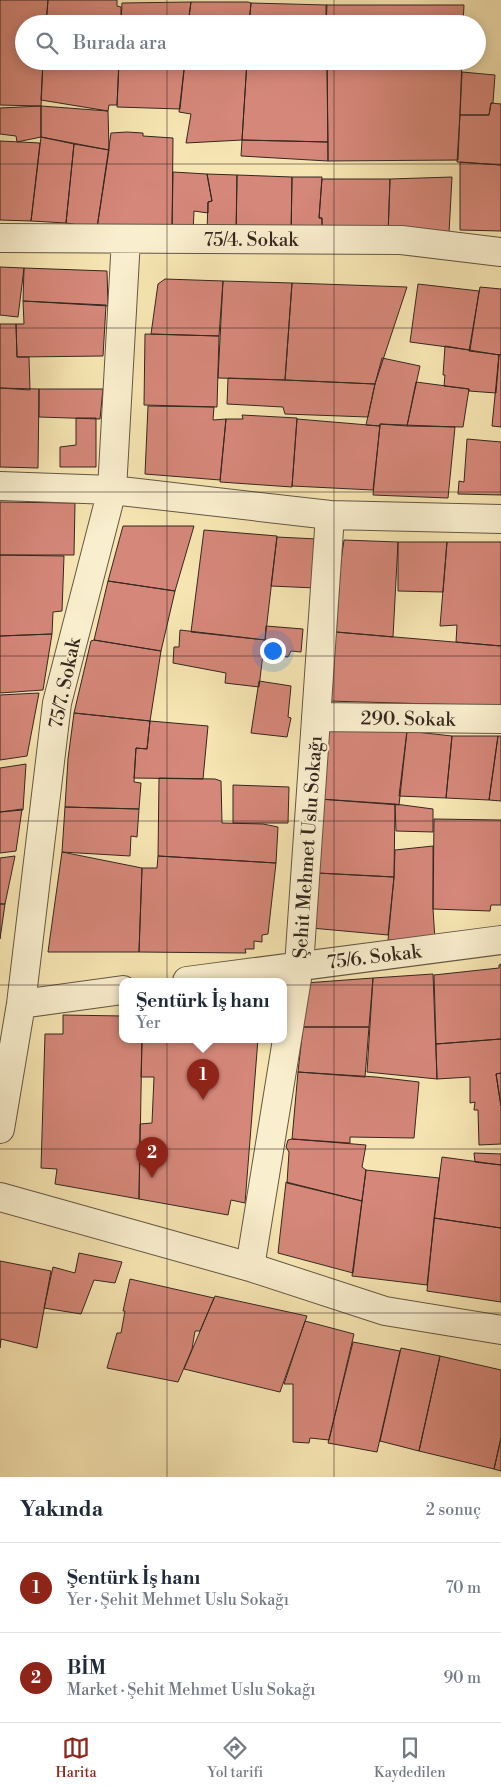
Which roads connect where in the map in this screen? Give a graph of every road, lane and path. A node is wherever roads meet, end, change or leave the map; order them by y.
1 (0, 238) edge
2 (126, 239) junction
3 (501, 252) edge
4 (0, 486) edge
5 (112, 490) junction
6 (330, 515) junction
7 (501, 519) edge
8 (316, 717) junction
9 (501, 719) edge
10 (501, 940) edge
11 (299, 966) junction
12 (209, 978) edge
13 (119, 991) edge
14 (21, 1004) junction
15 (287, 1040) edge
16 (286, 1043) edge
17 (0, 1128) edge
18 (0, 1197) edge
19 (250, 1267) junction
20 (501, 1330) edge

1 - 2 street, 75/4. Sokak
2 - 3 street, 75/4. Sokak
2 - 5 street, 75/7. Sokak
4 - 5 street
5 - 6 street
5 - 14 street, 75/7. Sokak
6 - 7 street
6 - 8 street, Şehit Mehmet Uslu Sokağı
8 - 9 street, 290. Sokak
8 - 11 street, Şehit Mehmet Uslu Sokağı
10 - 11 street, 75/6. Sokak
11 - 12 street, 75/6. Sokak
11 - 15 street, Şehit Mehmet Uslu Sokağı
13 - 14 street
14 - 17 street, 75/7. Sokak
16 - 19 street, Şehit Mehmet Uslu Sokağı
18 - 19 street
19 - 20 street

